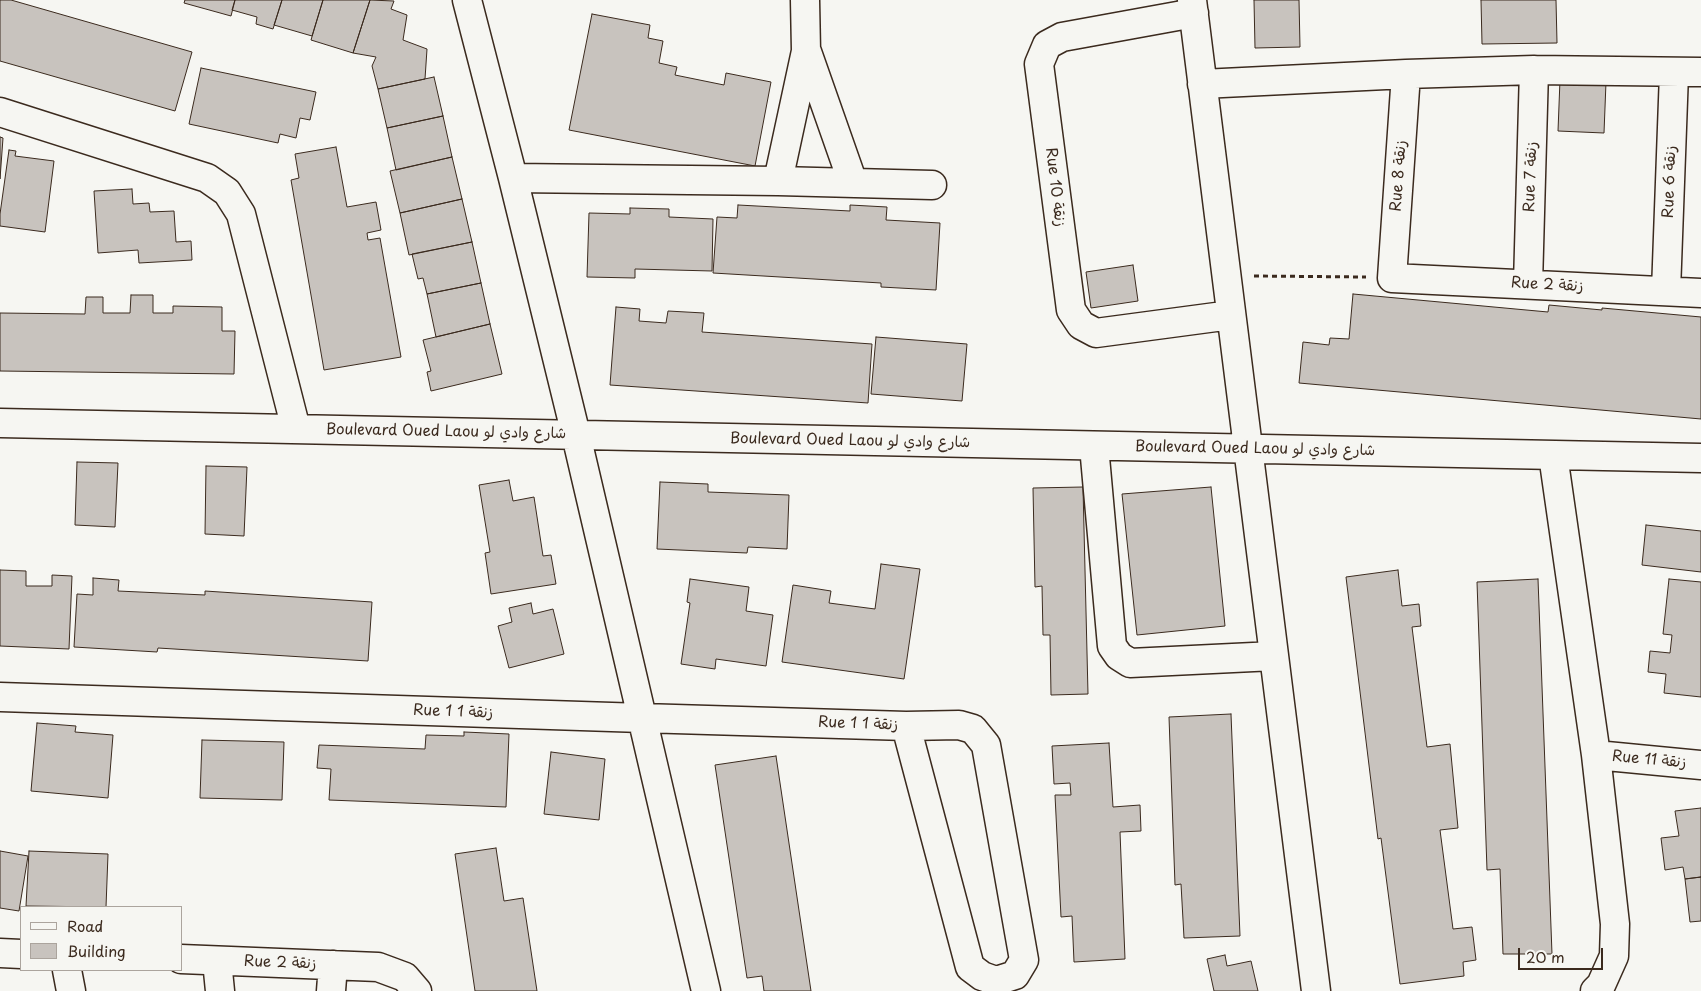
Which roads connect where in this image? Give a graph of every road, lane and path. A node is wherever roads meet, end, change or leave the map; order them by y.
1 (466, 0) edge
2 (805, 0) edge
3 (1193, 7) edge
4 (806, 51) junction
5 (1534, 70) junction
6 (1701, 72) edge
7 (1674, 73) junction
8 (1406, 74) junction
9 (1202, 84) junction
10 (0, 112) edge
11 (513, 178) junction
12 (778, 181) junction
13 (853, 183) junction
14 (932, 186) dead end
15 (1226, 276) junction
16 (1392, 278) junction
17 (1528, 284) junction
18 (1666, 290) junction
19 (1701, 293) edge
20 (1232, 315) junction
21 (0, 423) edge
22 (296, 429) junction
23 (576, 435) junction
24 (1094, 446) junction
25 (1248, 449) junction
26 (1553, 455) junction
27 (1701, 458) edge
28 (1274, 656) junction
29 (0, 697) edge
30 (642, 718) junction
31 (906, 726) junction
32 (1596, 755) junction
33 (1701, 765) edge
34 (0, 953) edge
35 (20, 954) edge
36 (182, 959) edge
37 (217, 961) junction
38 (67, 971) edge
39 (332, 978) edge
40 (71, 991) edge
41 (220, 991) edge
42 (417, 991) edge
43 (706, 991) edge
44 (1316, 991) edge
45 (1595, 991) edge

1 - 11 street
2 - 4 street
3 - 9 street
3 - 20 street, Rue 10 زنقة
4 - 12 street
4 - 13 street
5 - 7 street
5 - 8 street
5 - 17 street, Rue 7 زنقة
6 - 7 street
7 - 18 street, Rue 6 زنقة
8 - 9 street
8 - 16 street, Rue 8 زنقة
9 - 15 street
10 - 22 street
11 - 12 street
11 - 23 street
12 - 13 street
13 - 14 street
15 - 16 path
15 - 20 street
16 - 17 street, Rue 2 زنقة
17 - 18 street, Rue 2 زنقة
18 - 19 street, Rue 2 زنقة
20 - 25 street
21 - 22 street, Boulevard Oued Laou شارع وادي لو
22 - 23 street, Boulevard Oued Laou شارع وادي لو
23 - 24 street, Boulevard Oued Laou شارع وادي لو
23 - 30 street
24 - 25 street, Boulevard Oued Laou شارع وادي لو
24 - 28 street
25 - 26 street, Boulevard Oued Laou شارع وادي لو
25 - 28 street
26 - 27 street, Boulevard Oued Laou شارع وادي لو
26 - 32 street
28 - 44 street
29 - 30 street, Rue 1 زنقة 1
30 - 31 street, Rue 1 زنقة 1
30 - 43 street
31 - 31 street, Rue 1 زنقة 1
32 - 33 street, Rue 11 زنقة
32 - 45 street
34 - 35 street
36 - 37 street, Rue 2 زنقة
37 - 39 street, Rue 2 زنقة
37 - 41 street
38 - 40 street
39 - 42 street, Rue 2 زنقة

